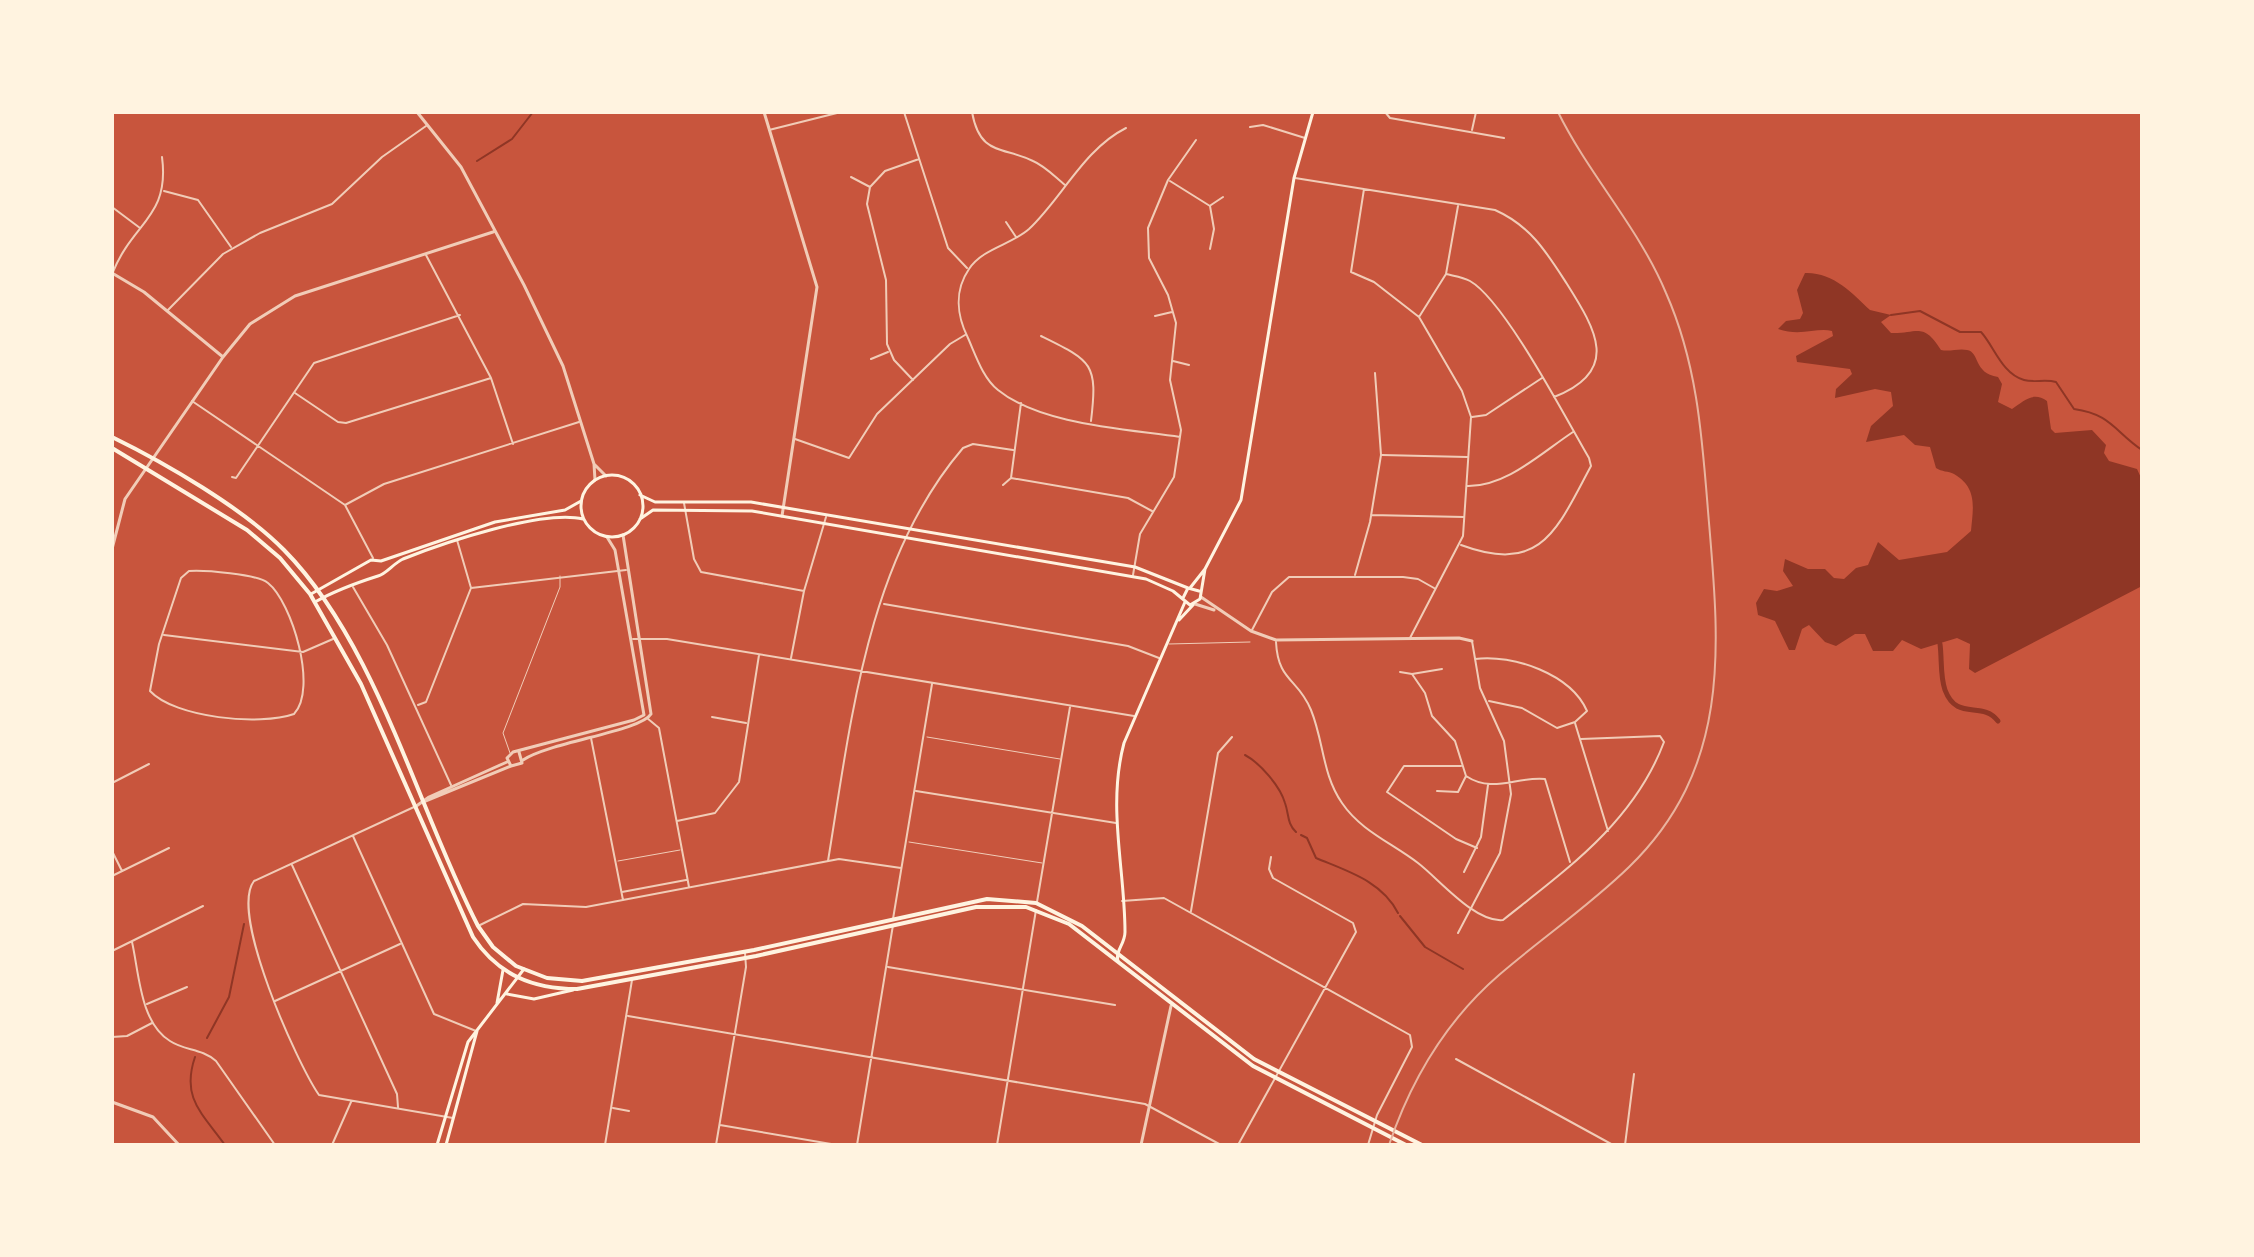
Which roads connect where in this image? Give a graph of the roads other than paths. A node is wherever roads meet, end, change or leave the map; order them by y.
1 (417, 112) edge
2 (764, 112) edge
3 (841, 112) edge
4 (904, 112) edge
5 (972, 112) edge
6 (1313, 112) edge
7 (1385, 112) edge
8 (1476, 112) edge
9 (836, 113) edge
10 (426, 126) junction
11 (1250, 127) dead end
12 (1126, 128) dead end
13 (769, 130) junction
14 (1472, 132) junction
15 (1305, 138) junction
16 (1504, 138) dead end
17 (1196, 140) dead end
18 (162, 157) dead end
19 (919, 159) junction
20 (851, 177) dead end
21 (1294, 178) junction
22 (1168, 180) junction
23 (1065, 185) junction
24 (870, 187) junction
25 (1364, 189) junction
26 (163, 191) junction
27 (1223, 197) dead end
28 (1458, 205) junction
29 (1210, 206) junction
30 (112, 207) edge
31 (1006, 222) dead end
32 (140, 228) junction
33 (493, 232) junction
34 (1016, 239) junction
35 (232, 248) junction
36 (1210, 249) dead end
37 (425, 254) junction
38 (969, 269) junction
39 (112, 273) edge
40 (1446, 274) junction
41 (167, 311) junction
42 (1173, 312) junction
43 (460, 315) junction
44 (1155, 316) dead end
45 (1419, 317) junction
46 (966, 335) junction
47 (1041, 336) dead end
48 (889, 351) junction
49 (223, 357) junction
50 (871, 359) dead end
51 (1172, 361) junction
52 (1189, 365) dead end
53 (1375, 373) dead end
54 (491, 378) junction
55 (1542, 378) junction
56 (913, 380) junction
57 (294, 393) junction
58 (1554, 397) junction
59 (192, 401) junction
60 (1021, 402) junction
61 (1471, 417) junction
62 (580, 422) junction
63 (1090, 422) junction
64 (1574, 432) junction
65 (112, 437) edge
66 (1180, 437) junction
67 (794, 439) junction
68 (513, 444) junction
69 (258, 446) junction
70 (112, 448) edge
71 (1013, 450) junction
72 (1381, 455) junction
73 (1469, 457) junction
74 (151, 460) junction
75 (594, 464) junction
76 (147, 467) junction
77 (606, 476) junction
78 (232, 477) dead end
79 (1011, 478) junction
80 (595, 480) junction
81 (1003, 485) dead end
82 (1467, 486) junction
83 (640, 495) junction
84 (581, 501) junction
85 (683, 501) junction
86 (345, 505) junction
87 (783, 507) junction
88 (684, 510) junction
89 (1153, 512) junction
90 (1371, 515) junction
91 (782, 516) junction
92 (826, 516) junction
93 (1465, 517) junction
94 (583, 519) junction
95 (640, 519) junction
96 (824, 524) junction
97 (907, 529) junction
98 (455, 534) junction
99 (623, 535) junction
100 (904, 536) junction
101 (607, 537) junction
102 (458, 542) junction
103 (1459, 545) junction
104 (112, 549) edge
105 (381, 561) junction
106 (369, 567) junction
107 (1135, 567) junction
108 (1205, 569) junction
109 (627, 570) junction
110 (620, 571) junction
111 (383, 573) junction
112 (560, 576) junction
113 (1133, 576) junction
114 (1354, 576) junction
115 (351, 584) junction
116 (471, 588) junction
117 (1189, 588) junction
118 (317, 589) junction
119 (1435, 589) junction
120 (804, 591) junction
121 (310, 594) junction
122 (1200, 595) junction
123 (323, 597) junction
124 (1184, 600) junction
125 (315, 602) junction
126 (882, 604) junction
127 (1194, 604) junction
128 (1217, 611) junction
129 (1176, 623) junction
130 (1251, 631) junction
131 (162, 635) junction
132 (335, 638) junction
133 (640, 638) junction
134 (633, 639) junction
135 (1410, 639) junction
136 (1276, 640) junction
137 (1472, 641) joint
138 (1250, 642) dead end
139 (1166, 643) junction
140 (303, 652) junction
141 (759, 654) junction
142 (1159, 658) junction
143 (791, 659) junction
144 (1475, 659) junction
145 (1442, 669) dead end
146 (859, 671) junction
147 (1400, 672) dead end
148 (1412, 674) junction
149 (932, 683) junction
150 (1487, 701) junction
151 (417, 706) junction
152 (1071, 706) junction
153 (643, 717) junction
154 (712, 717) dead end
155 (1135, 717) junction
156 (648, 718) junction
157 (1575, 722) junction
158 (748, 723) junction
159 (588, 730) junction
160 (590, 735) junction
161 (924, 736) junction
162 (1232, 737) dead end
163 (1581, 739) junction
164 (511, 752) junction
165 (519, 752) junction
166 (1061, 759) junction
167 (523, 760) junction
168 (149, 764) dead end
169 (509, 764) junction
170 (1461, 766) junction
171 (1466, 776) junction
172 (112, 783) edge
173 (1488, 784) junction
174 (1511, 784) junction
175 (451, 786) junction
176 (914, 791) junction
177 (1437, 791) dead end
178 (423, 802) junction
179 (415, 807) junction
180 (1052, 813) junction
181 (677, 821) junction
182 (1116, 823) junction
183 (1609, 832) junction
184 (353, 835) junction
185 (906, 841) junction
186 (169, 848) dead end
187 (1477, 848) junction
188 (682, 849) junction
189 (112, 851) edge
190 (1271, 857) dead end
191 (828, 861) junction
192 (616, 862) junction
193 (292, 864) junction
194 (1043, 864) junction
195 (1571, 864) junction
196 (902, 868) junction
197 (122, 871) junction
198 (1464, 872) dead end
199 (112, 876) edge
200 (688, 880) junction
201 (689, 888) junction
202 (622, 892) junction
203 (623, 900) junction
204 (1122, 901) junction
205 (203, 906) dead end
206 (1036, 906) junction
207 (1473, 908) junction
208 (1191, 912) junction
209 (893, 918) junction
210 (478, 926) junction
211 (892, 926) junction
212 (1458, 933) dead end
213 (132, 942) junction
214 (401, 943) junction
215 (112, 951) edge
216 (1117, 953) junction
217 (745, 955) junction
218 (1119, 965) junction
219 (887, 967) junction
220 (524, 969) junction
221 (503, 970) junction
222 (340, 971) junction
223 (518, 979) junction
224 (632, 979) junction
225 (187, 987) dead end
226 (1325, 987) junction
227 (577, 989) junction
228 (1023, 989) junction
229 (506, 994) junction
230 (275, 1001) junction
231 (146, 1004) junction
232 (1115, 1005) dead end
233 (1171, 1006) junction
234 (497, 1007) junction
235 (628, 1016) junction
236 (152, 1023) junction
237 (477, 1031) junction
238 (734, 1034) junction
239 (112, 1037) edge
240 (871, 1057) junction
241 (1456, 1059) dead end
242 (1278, 1072) junction
243 (1634, 1074) dead end
244 (1275, 1078) junction
245 (1008, 1080) junction
246 (351, 1100) junction
247 (112, 1102) edge
248 (1150, 1106) junction
249 (398, 1108) junction
250 (612, 1108) junction
251 (629, 1111) dead end
252 (446, 1116) junction
253 (454, 1118) junction
254 (1375, 1121) junction
255 (719, 1125) junction
256 (1373, 1129) junction
257 (1414, 1143) edge
258 (1404, 1144) edge
259 (179, 1145) edge
260 (275, 1145) edge
261 (332, 1145) edge
262 (437, 1145) edge
263 (446, 1145) edge
264 (605, 1145) edge
265 (716, 1145) edge
266 (837, 1145) edge
267 (857, 1145) edge
268 (997, 1145) edge
269 (1141, 1145) edge
270 (1221, 1145) edge
271 (1238, 1145) edge
272 (1368, 1145) edge
273 (1422, 1145) edge
274 (1613, 1145) edge
275 (1625, 1145) edge

1 - 10 street
2 - 13 street
3 - 9 street
4 - 19 street
5 - 23 street
6 - 15 main road
7 - 14 street
8 - 14 street
9 - 13 street
10 - 33 street
10 - 35 street
11 - 15 street
12 - 23 street
13 - 67 street
14 - 16 street
15 - 21 main road
17 - 22 street
18 - 26 street
19 - 24 street
19 - 38 street
20 - 24 street
21 - 25 street
21 - 108 main road
22 - 29 street
22 - 42 street
23 - 34 street
24 - 48 street
25 - 28 street
25 - 45 street
26 - 32 street
26 - 35 street
27 - 29 street
28 - 40 street
28 - 58 street
29 - 36 street
30 - 32 street
31 - 34 street
32 - 39 street
33 - 37 street
33 - 62 street
34 - 38 street
35 - 41 street
37 - 43 street
37 - 49 street
38 - 46 street
39 - 41 street
40 - 45 street
40 - 55 street
41 - 49 street
42 - 44 street
42 - 51 street
43 - 54 street
43 - 57 street
45 - 61 street
46 - 56 street
46 - 60 street
47 - 63 street
48 - 50 street
48 - 56 street
49 - 59 street
51 - 52 street
51 - 66 street
53 - 72 street
54 - 57 street
54 - 68 street
55 - 58 street
55 - 61 street
56 - 67 street
57 - 69 street
58 - 64 street
59 - 69 street
59 - 74 street
60 - 63 street
60 - 71 street
61 - 73 street
62 - 68 street
62 - 75 street
63 - 66 street
64 - 82 street
64 - 103 street
65 - 74 highway
66 - 89 street
67 - 87 street
68 - 86 street
69 - 78 street
69 - 86 street
70 - 76 highway
71 - 79 street
71 - 97 street
72 - 73 street
72 - 90 street
73 - 82 street
74 - 76 street
74 - 118 highway
75 - 77 street
75 - 80 street
76 - 104 street
76 - 121 highway
77 - 80 main road
77 - 83 main road
79 - 81 street
79 - 89 street
80 - 84 main road
82 - 93 street
83 - 85 main road
83 - 95 main road
84 - 94 main road
84 - 98 main road
85 - 87 main road
85 - 88 street
86 - 106 street
87 - 91 street
87 - 92 main road
88 - 91 main road
88 - 95 main road
88 - 120 street
89 - 107 street
90 - 93 street
90 - 114 street
91 - 96 main road
92 - 96 street
92 - 97 main road
93 - 103 street
94 - 101 main road
94 - 102 main road
95 - 99 main road
96 - 100 main road
96 - 120 street
97 - 100 street
97 - 107 main road
98 - 102 street
98 - 105 main road
99 - 101 main road
99 - 109 street
100 - 113 main road
100 - 126 street
101 - 110 street
102 - 111 main road
102 - 116 street
103 - 119 street
105 - 106 main road
105 - 111 main road
106 - 111 main road
106 - 115 main road
106 - 118 main road
107 - 113 street
107 - 117 main road
108 - 117 main road
108 - 122 main road
109 - 110 street
109 - 133 street
110 - 112 street
110 - 134 street
112 - 116 street
112 - 164 lane
113 - 124 main road
114 - 119 street
114 - 130 street
115 - 123 main road
115 - 151 street
116 - 151 street
117 - 122 main road
117 - 124 main road
118 - 121 main road
118 - 123 highway
119 - 135 street
120 - 143 street
121 - 125 highway
122 - 127 main road
122 - 128 street
123 - 125 main road
123 - 178 highway
124 - 127 main road
124 - 129 main road
125 - 132 highway
126 - 142 street
126 - 146 street
127 - 128 street
127 - 129 main road
128 - 130 street
129 - 139 main road
130 - 136 street
131 - 140 street
131 - 140 street
131 - 140 street
132 - 140 street
132 - 179 highway
133 - 134 street
133 - 141 street
133 - 156 street
134 - 153 street
135 - 136 street
135 - 137 street
136 - 207 street
137 - 144 street
138 - 139 lane
139 - 142 main road
141 - 143 street
141 - 158 street
142 - 155 main road
143 - 146 street
144 - 150 street
144 - 157 street
145 - 148 street
146 - 149 street
146 - 191 street
147 - 148 street
148 - 170 street
149 - 152 street
149 - 161 street
150 - 157 street
150 - 174 street
151 - 175 street
152 - 155 street
152 - 166 street
153 - 156 street
153 - 159 street
154 - 158 street
155 - 182 main road
156 - 160 street
156 - 181 street
157 - 163 street
158 - 181 street
159 - 160 street
159 - 165 street
160 - 167 street
160 - 192 street
161 - 166 lane
161 - 176 street
162 - 208 street
163 - 183 street
163 - 183 street
164 - 165 street
164 - 169 street
165 - 167 street
166 - 180 street
167 - 169 street
168 - 172 street
169 - 175 street
169 - 178 street
170 - 171 street
170 - 187 street
171 - 173 street
171 - 177 street
173 - 174 street
173 - 187 street
174 - 195 street
174 - 207 street
175 - 178 street
176 - 180 street
176 - 185 street
178 - 179 street
178 - 210 highway
179 - 184 street
179 - 221 highway
180 - 182 street
180 - 194 street
181 - 188 street
182 - 204 main road
183 - 195 street
184 - 193 street
184 - 214 street
185 - 194 lane
185 - 196 street
186 - 197 street
187 - 198 street
188 - 192 lane
188 - 200 street
189 - 197 street
190 - 226 street
191 - 196 street
191 - 201 street
192 - 202 street
193 - 222 street
193 - 230 street
194 - 206 street
195 - 207 street
196 - 209 street
197 - 199 street
200 - 201 street
200 - 202 street
201 - 203 street
202 - 203 street
203 - 210 street
204 - 208 street
204 - 216 main road
205 - 213 street
206 - 209 highway
206 - 211 highway
206 - 216 highway
206 - 218 highway
206 - 228 street
207 - 212 street
208 - 226 street
209 - 211 street
209 - 217 highway
210 - 220 highway
211 - 217 highway
211 - 219 street
213 - 215 street
213 - 231 street
214 - 222 street
214 - 237 street
216 - 218 main road
216 - 242 highway
217 - 220 highway
217 - 224 highway
217 - 238 street
218 - 233 highway
219 - 228 street
219 - 240 street
220 - 223 main road
221 - 223 highway
221 - 234 main road
222 - 230 street
222 - 249 street
223 - 227 highway
223 - 229 main road
224 - 227 highway
224 - 235 street
225 - 231 street
226 - 242 street
226 - 254 street
227 - 229 main road
228 - 232 street
228 - 245 street
229 - 234 main road
230 - 246 street
231 - 236 street
233 - 244 highway
233 - 248 street
234 - 237 main road
235 - 238 street
235 - 250 street
236 - 239 street
236 - 260 street
237 - 252 main road
237 - 253 main road
238 - 240 street
238 - 255 street
240 - 245 street
240 - 267 street
241 - 274 street
242 - 244 street
242 - 254 highway
243 - 275 street
244 - 256 highway
244 - 271 street
245 - 248 street
245 - 268 street
246 - 249 street
246 - 261 street
247 - 259 street
248 - 269 street
248 - 270 street
249 - 252 street
250 - 251 street
250 - 264 street
252 - 253 street
252 - 262 main road
253 - 263 main road
254 - 256 street
254 - 257 highway
255 - 265 street
255 - 266 street
256 - 258 highway
256 - 272 street
257 - 273 highway

